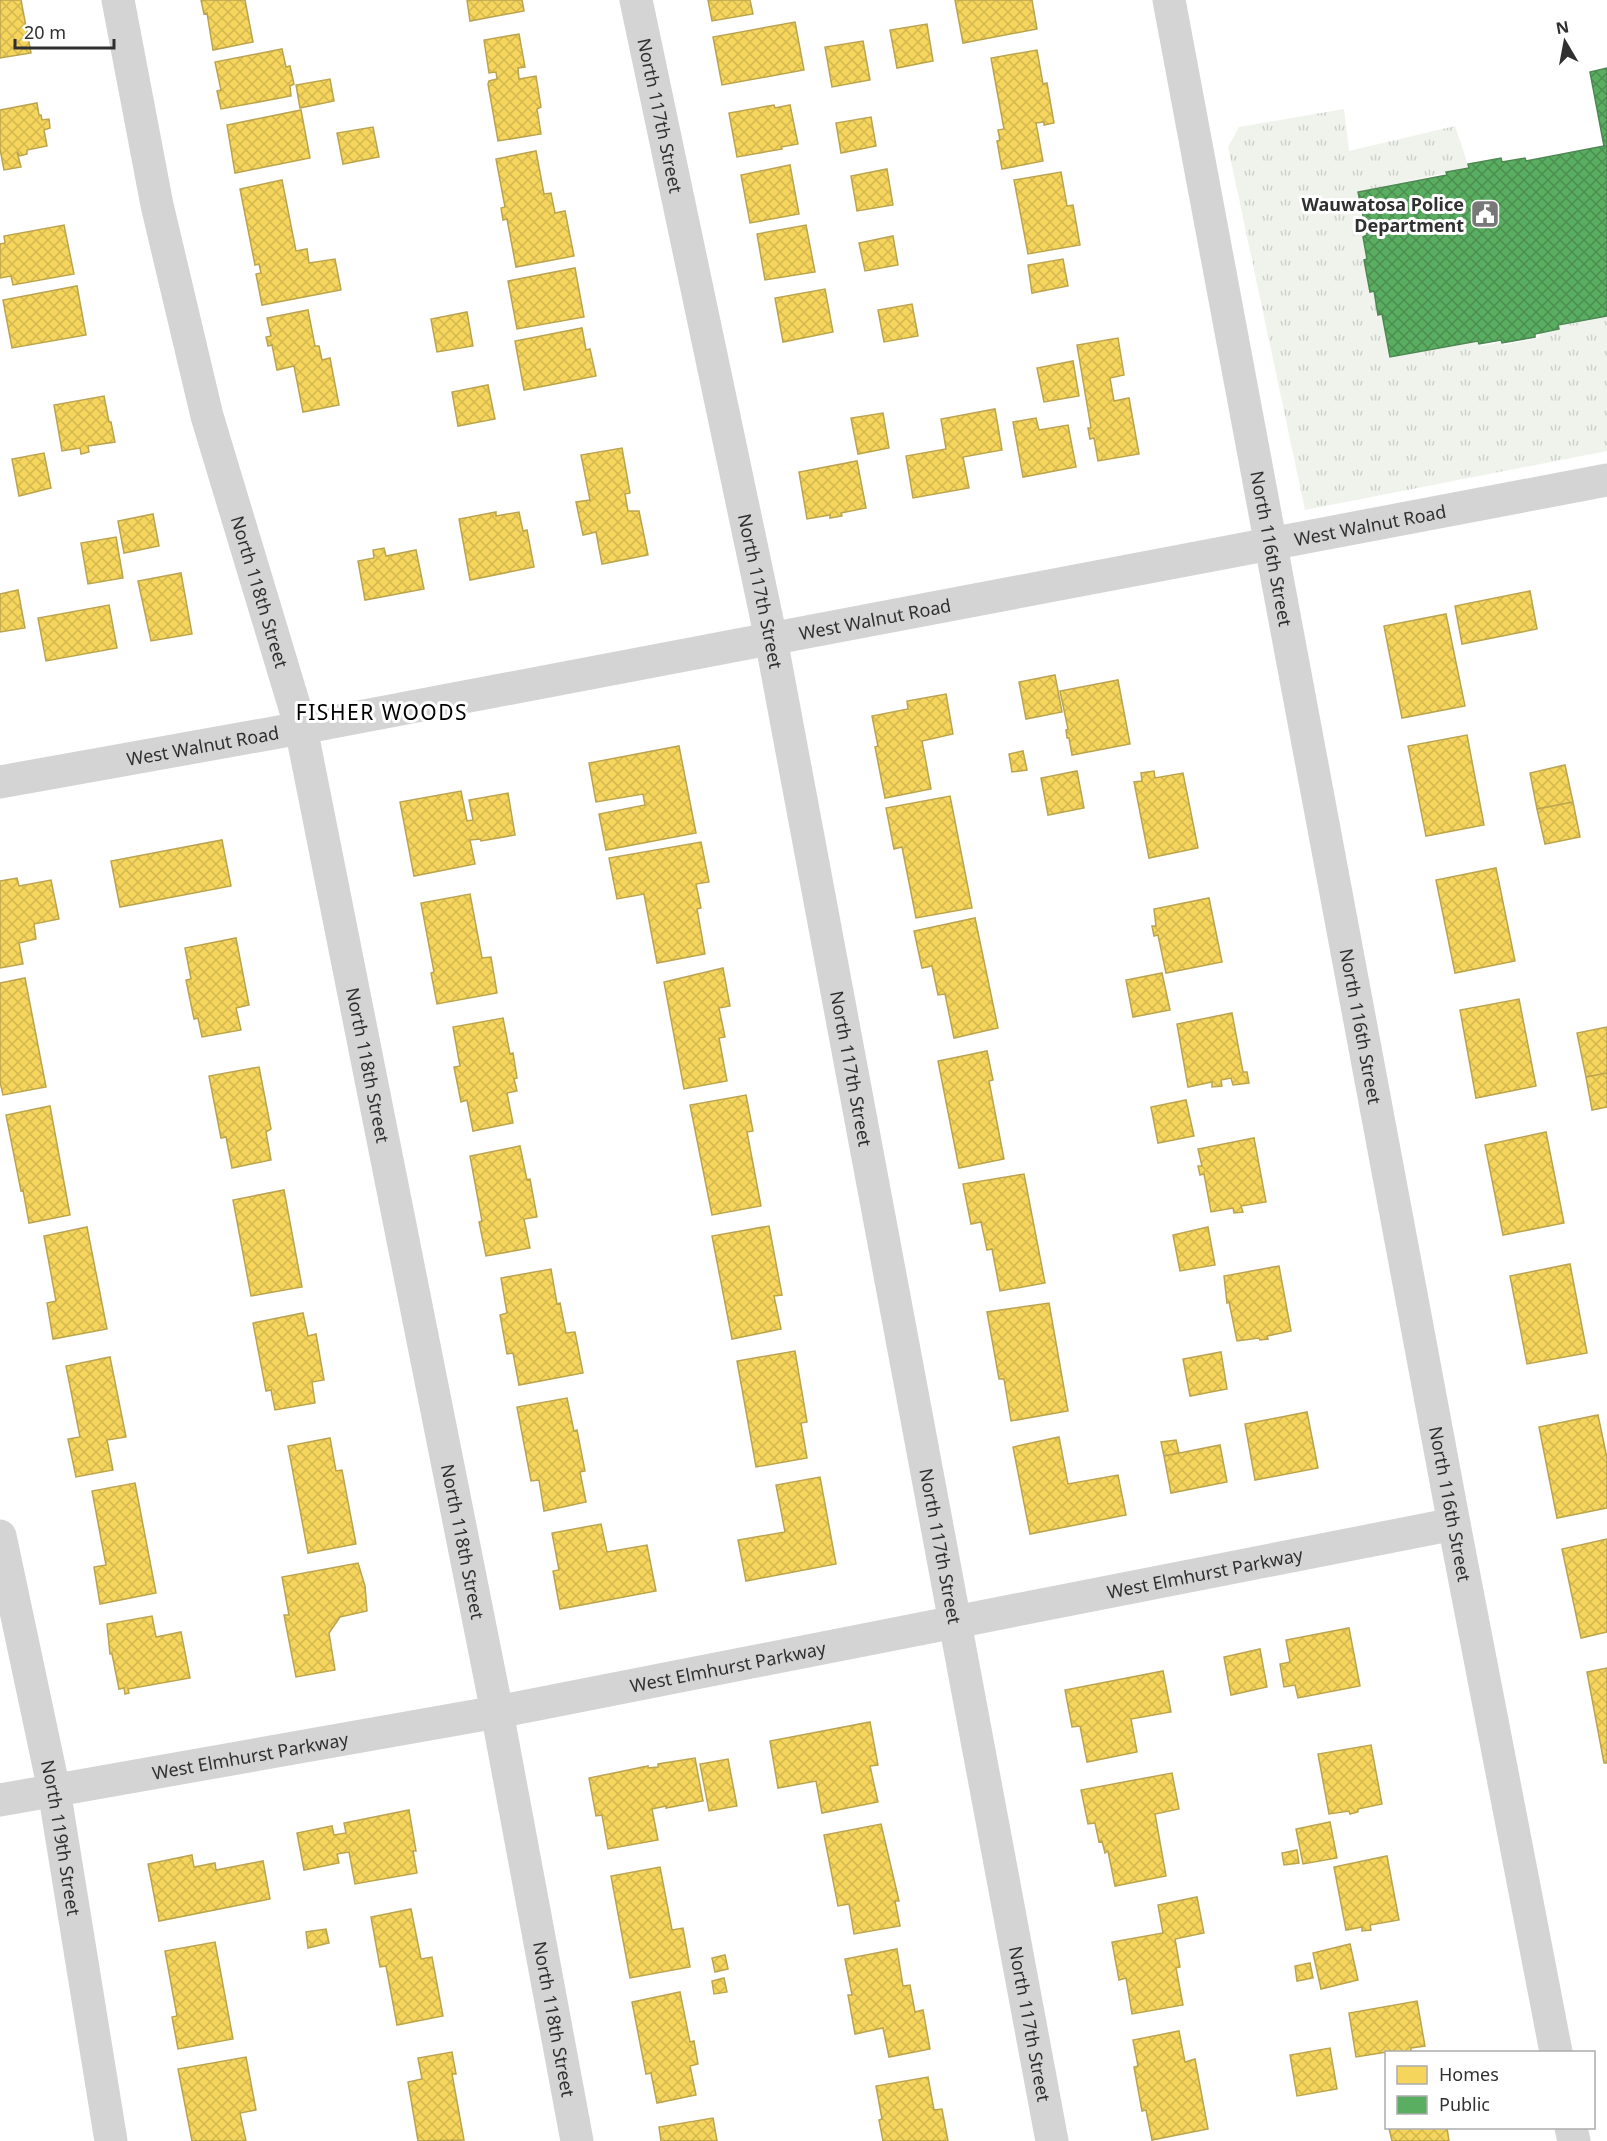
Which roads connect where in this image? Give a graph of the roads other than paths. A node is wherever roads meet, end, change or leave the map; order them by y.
1 (118, 0) edge
2 (636, 0) edge
3 (1169, 0) edge
4 (1607, 480) edge
5 (1270, 544) junction
6 (771, 639) junction
7 (301, 728) junction
8 (0, 782) edge
9 (1454, 1524) junction
10 (0, 1536) edge
11 (955, 1622) junction
12 (497, 1712) junction
13 (54, 1790) junction
14 (0, 1800) edge
15 (1556, 2051) edge
16 (111, 2141) edge
17 (577, 2141) edge
18 (1052, 2141) edge

1 - 7 street, North 118th Street
2 - 6 street, North 117th Street
3 - 5 street, North 116th Street
4 - 5 street, West Walnut Road
5 - 6 street, West Walnut Road
5 - 9 street, North 116th Street
6 - 7 street, West Walnut Road
6 - 11 street, North 117th Street
7 - 8 street, West Walnut Road
7 - 12 street, North 118th Street
9 - 11 street, West Elmhurst Parkway
9 - 15 street, North 116th Street
10 - 13 street, North 119th Street
11 - 12 street, West Elmhurst Parkway
11 - 18 street, North 117th Street
12 - 13 street, West Elmhurst Parkway
12 - 17 street, North 118th Street
13 - 14 street, West Elmhurst Parkway
13 - 16 street, North 119th Street

